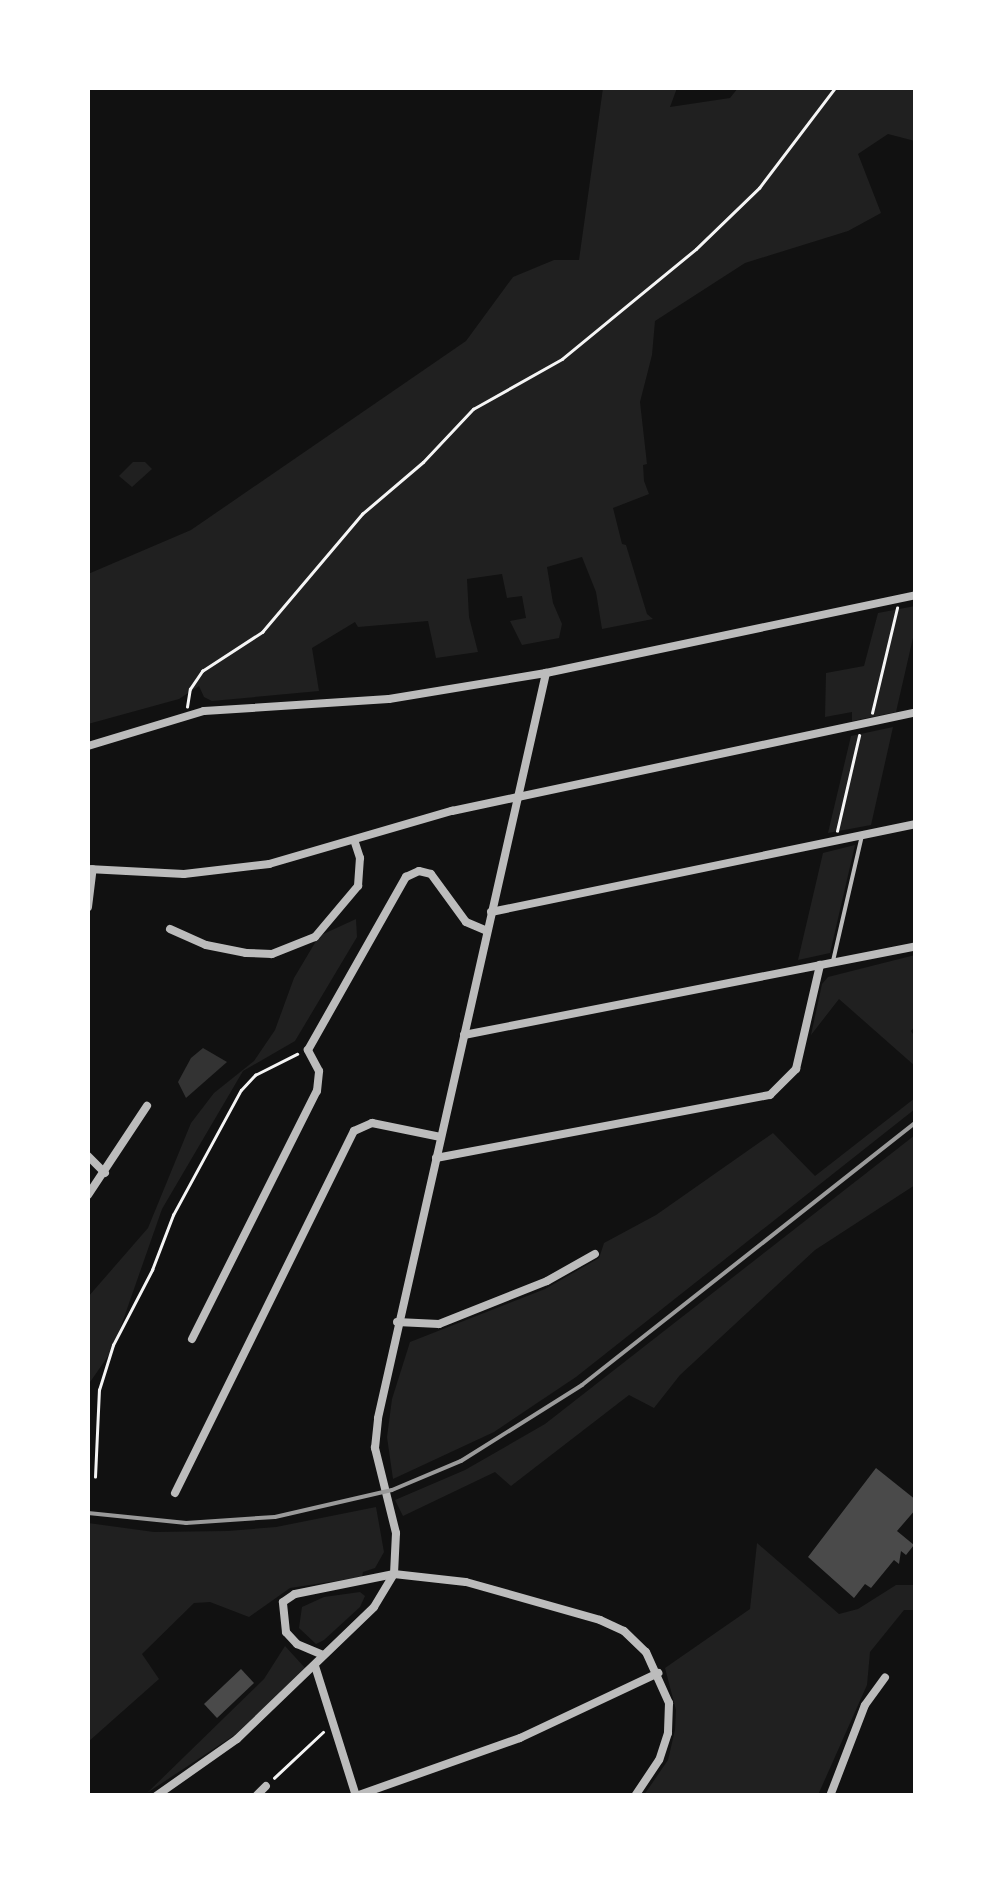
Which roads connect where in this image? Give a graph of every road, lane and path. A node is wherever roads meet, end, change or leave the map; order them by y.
1 (836, 88) edge
2 (916, 596) edge
3 (546, 673) junction
4 (916, 712) edge
5 (186, 714) junction
6 (88, 746) edge
7 (520, 796) junction
8 (916, 824) edge
9 (862, 834) junction
10 (354, 840) junction
11 (90, 869) edge
12 (88, 907) edge
13 (492, 912) junction
14 (170, 930) dead end
15 (487, 931) junction
16 (916, 946) edge
17 (833, 962) junction
18 (820, 965) junction
19 (464, 1036) junction
20 (308, 1050) junction
21 (147, 1106) dead end
22 (440, 1137) junction
23 (88, 1156) edge
24 (436, 1158) junction
25 (105, 1172) junction
26 (88, 1195) edge
27 (595, 1254) dead end
28 (398, 1322) junction
29 (192, 1339) dead end
30 (95, 1477) dead end
31 (175, 1493) dead end
32 (394, 1574) junction
33 (324, 1655) junction
34 (315, 1666) junction
35 (658, 1673) junction
36 (885, 1677) dead end
37 (332, 1723) junction
38 (266, 1786) joint
39 (156, 1796) edge
40 (256, 1796) edge
41 (356, 1796) edge
42 (635, 1796) edge
43 (830, 1796) edge

1 - 5 path
2 - 3 street
3 - 5 street
3 - 7 street
4 - 7 street
5 - 6 street
7 - 10 street
7 - 13 street
8 - 9 street
9 - 13 street
9 - 17 lane
10 - 11 street
10 - 14 street
11 - 12 street
13 - 15 street
15 - 19 street
15 - 20 street
16 - 17 street
17 - 18 street
18 - 19 street
18 - 24 street
19 - 22 street
20 - 29 street
20 - 30 path
21 - 25 street
22 - 24 street
22 - 31 street
23 - 25 street
24 - 28 street
25 - 26 street
27 - 28 street
28 - 32 street
32 - 33 street
32 - 33 street
32 - 35 street
33 - 34 street
34 - 37 street
34 - 39 street
35 - 41 street
35 - 42 street
36 - 43 street
37 - 38 path
37 - 41 street
38 - 40 street

